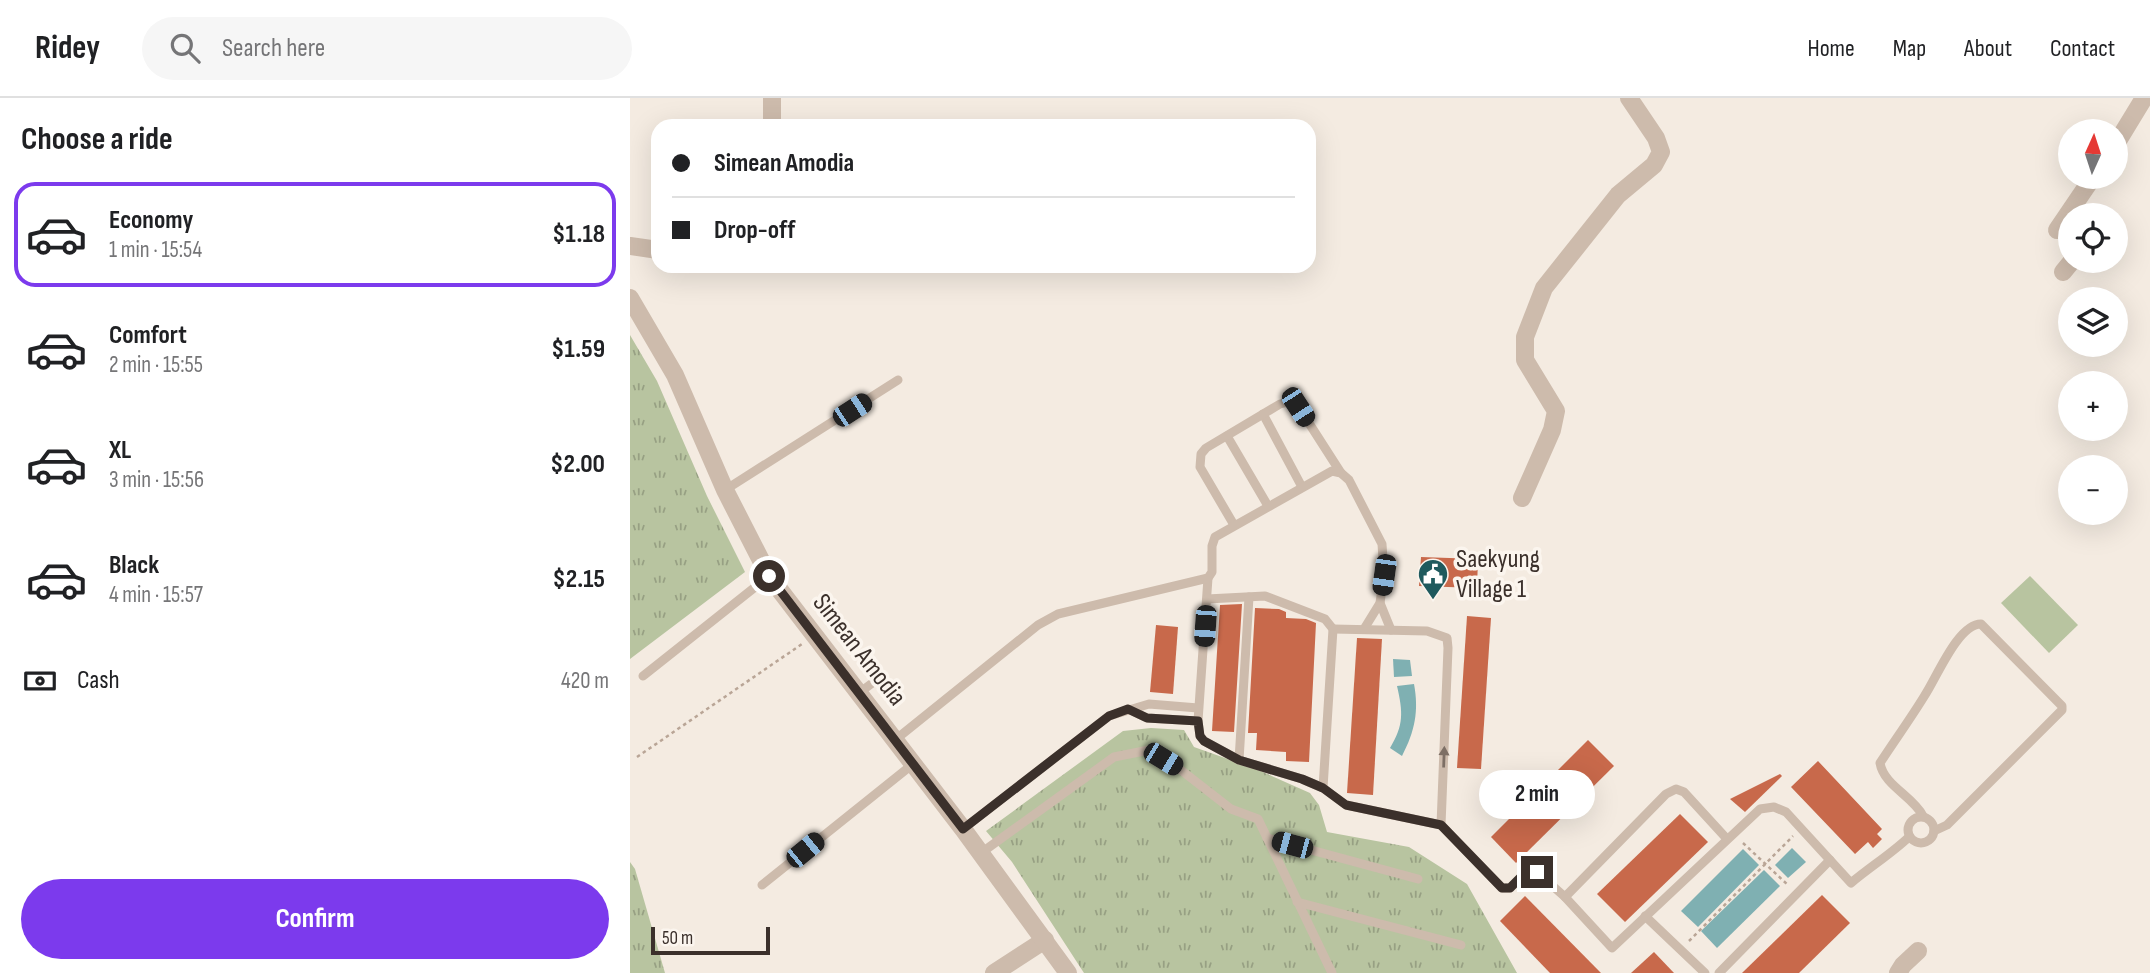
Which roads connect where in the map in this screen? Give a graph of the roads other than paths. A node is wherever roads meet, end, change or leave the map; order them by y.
1 (772, 98) edge
2 (1629, 98) edge
3 (2144, 98) edge
4 (772, 119) edge
5 (2128, 124) edge
6 (630, 246) edge
7 (651, 249) edge
8 (630, 298) edge
9 (898, 380) dead end
10 (1263, 414) junction
11 (1227, 436) junction
12 (1341, 473) junction
13 (1302, 487) junction
14 (725, 491) junction
15 (1522, 498) dead end
16 (1268, 506) junction
17 (1234, 525) junction
18 (769, 576) junction
19 (1208, 578) junction
20 (1249, 597) junction
21 (1207, 599) junction
22 (1380, 603) junction
23 (1333, 629) junction
24 (1364, 629) junction
25 (1391, 630) junction
26 (883, 675) dead end
27 (643, 676) dead end
28 (859, 693) junction
29 (1198, 708) junction
30 (1128, 709) junction
31 (1198, 721) junction
32 (895, 740) junction
33 (1239, 760) junction
34 (913, 764) junction
35 (1323, 788) junction
36 (1923, 816) junction
37 (1441, 825) junction
38 (963, 829) junction
39 (1934, 831) junction
40 (1730, 836) junction
41 (1909, 837) junction
42 (1267, 838) junction
43 (981, 853) junction
44 (1830, 860) junction
45 (1418, 879) dead end
46 (762, 885) dead end
47 (1565, 897) junction
48 (1297, 902) junction
49 (1645, 916) junction
50 (1045, 940) junction
51 (1461, 945) dead end
52 (1918, 951) dead end
53 (994, 973) edge
54 (1068, 973) edge
55 (1332, 973) edge
56 (1705, 973) edge
57 (1719, 973) edge
58 (1898, 973) edge

1 - 4 street
2 - 15 street
3 - 5 street
6 - 7 street
8 - 14 street, Simean Amodia
9 - 14 lane
10 - 11 lane
10 - 12 lane
10 - 13 lane
11 - 16 lane
11 - 17 lane
12 - 13 lane
12 - 22 lane
13 - 16 lane
14 - 18 street, Simean Amodia
16 - 17 lane
17 - 19 lane
18 - 27 lane
18 - 28 street, Simean Amodia
19 - 21 lane
19 - 32 lane
20 - 21 lane
20 - 23 lane
20 - 33 lane
21 - 29 lane
22 - 24 lane
22 - 25 lane
23 - 24 lane
23 - 35 lane
24 - 25 lane
37 -> 25 lane
26 - 28 lane
28 - 32 street, Simean Amodia
29 - 30 lane
29 - 31 lane
30 - 31 lane
30 - 38 lane
31 - 33 lane
32 - 34 street, Simean Amodia
33 - 35 lane
34 - 38 street, Simean Amodia
34 - 46 lane
35 - 37 lane
36 - 39 lane
36 - 39 lane
36 - 41 lane
37 - 47 lane
38 - 43 street, Simean Amodia
39 - 41 lane
40 - 44 lane
40 - 47 lane
40 - 49 lane
41 - 44 lane
42 - 43 lane
42 - 45 lane
42 - 48 lane
43 - 50 street, Simean Amodia
44 - 57 lane
47 - 49 lane
48 - 51 lane
48 - 55 lane
49 - 56 lane
50 - 53 street
50 - 54 street, Simean Amodia
52 - 58 street

